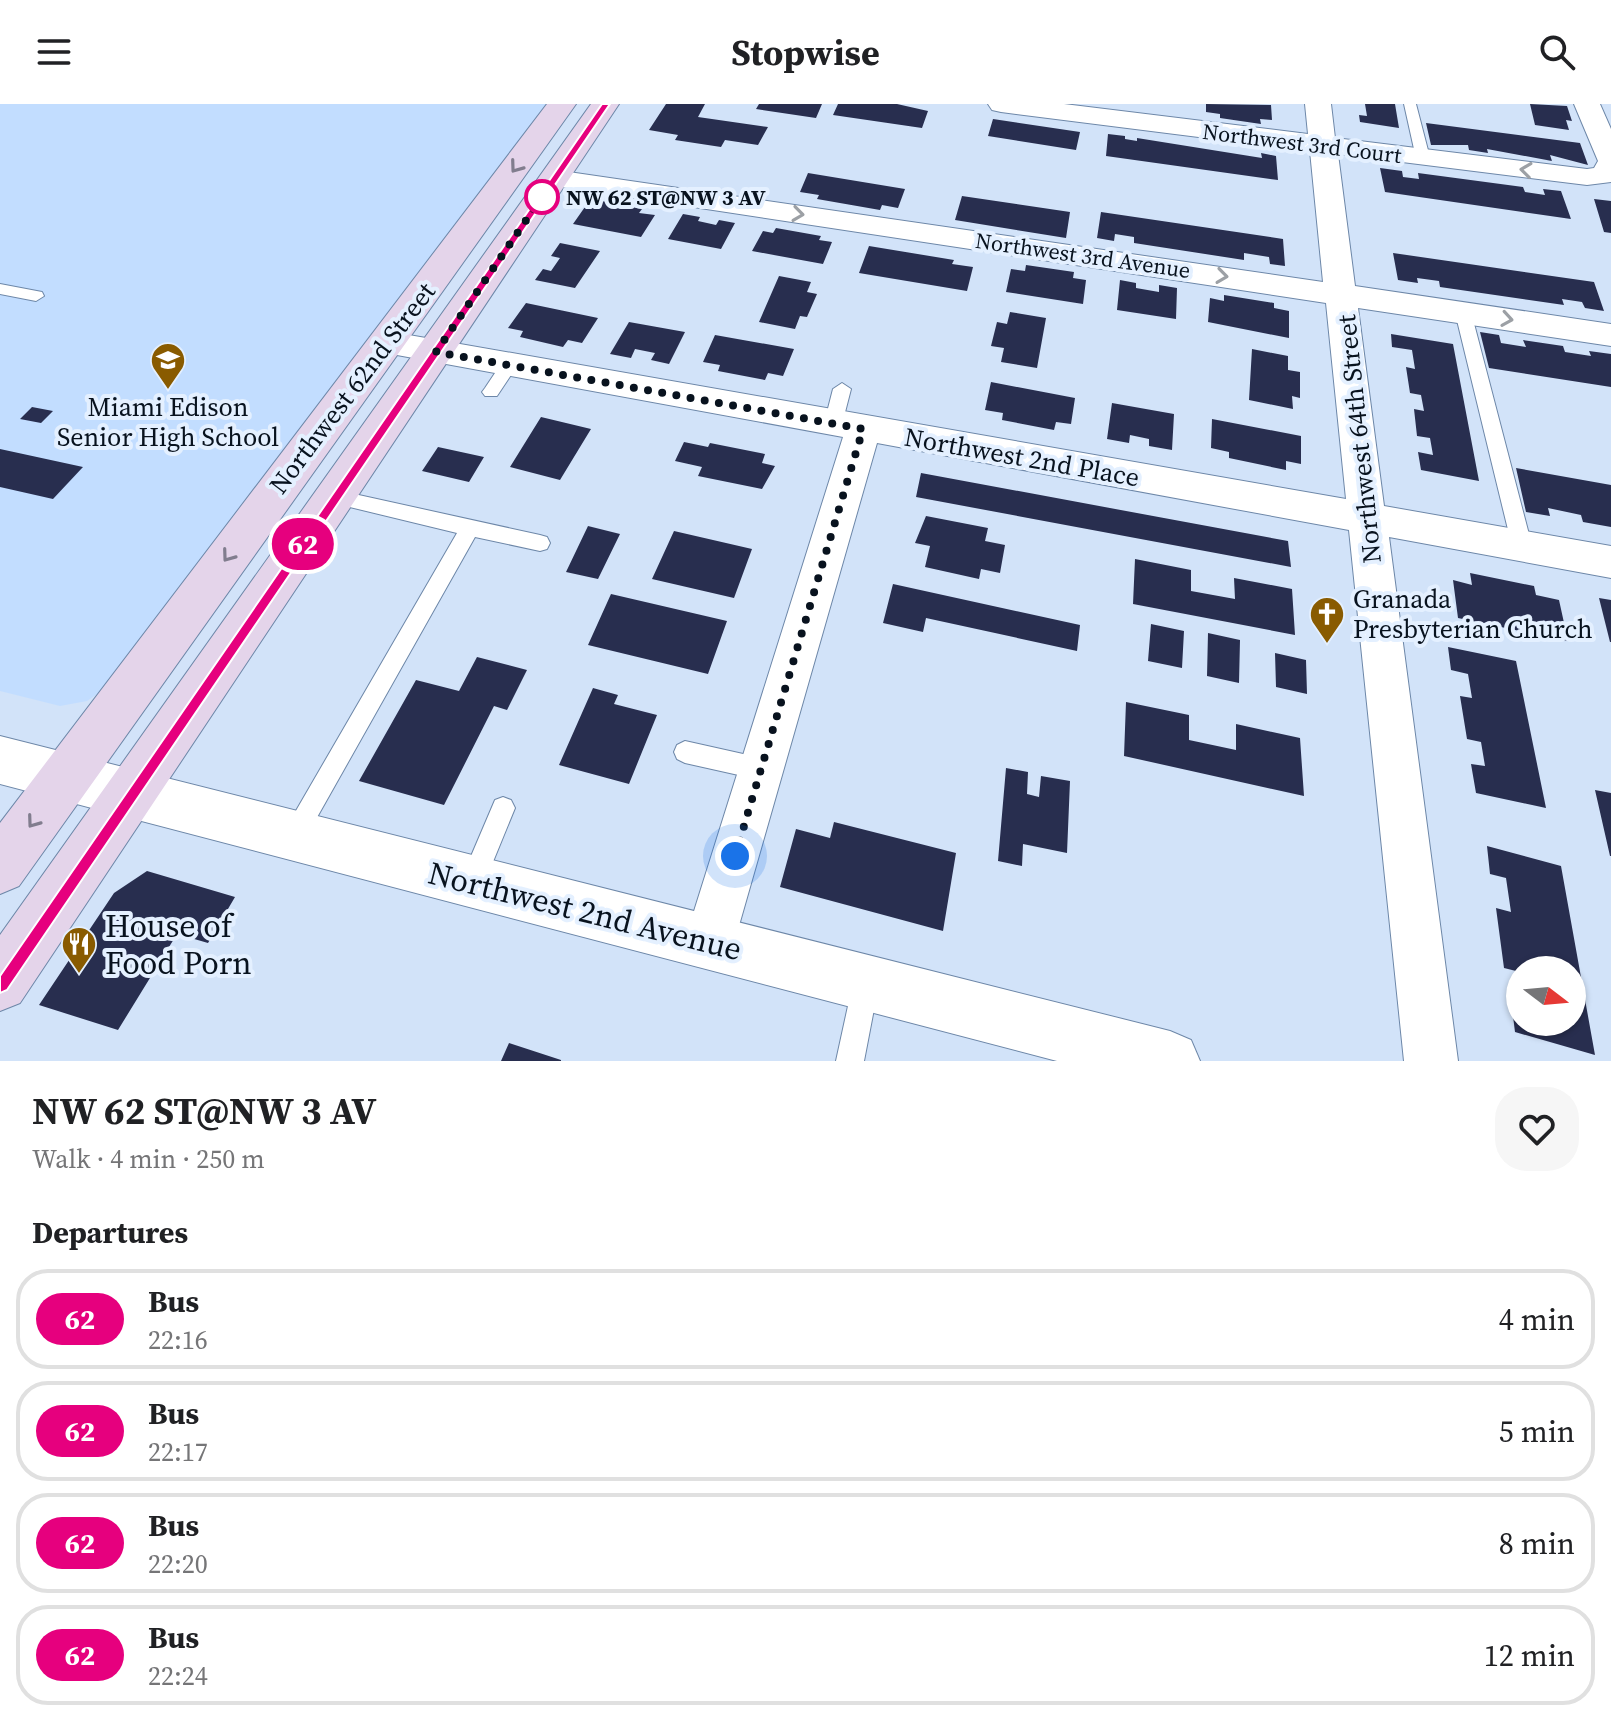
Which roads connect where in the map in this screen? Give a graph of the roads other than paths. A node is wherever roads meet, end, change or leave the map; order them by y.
1 (562, 104) edge
2 (605, 104) edge
3 (1001, 104) edge
4 (1318, 104) edge
5 (1410, 104) edge
6 (1587, 104) edge
7 (1324, 146) junction
8 (1423, 158) junction
9 (1609, 166) edge
10 (555, 178) junction
11 (0, 289) edge
12 (1342, 293) junction
13 (36, 296) dead end
14 (1463, 312) junction
15 (1611, 335) edge
16 (386, 342) junction
17 (436, 352) junction
18 (842, 389) dead end
19 (848, 427) junction
20 (336, 497) junction
21 (1368, 518) junction
22 (470, 528) junction
23 (540, 543) dead end
24 (1522, 546) junction
25 (1611, 562) edge
26 (685, 752) dead end
27 (0, 760) edge
28 (761, 769) junction
29 (65, 777) junction
30 (130, 794) junction
31 (503, 808) dead end
32 (293, 836) junction
33 (0, 867) edge
34 (472, 882) junction
35 (709, 943) junction
36 (0, 983) edge
37 (866, 983) junction
38 (850, 1061) edge
39 (1170, 1061) edge
40 (1431, 1061) edge

1 -> 16 main road, Northwest 62nd Street
2 - 10 main road, Northwest 62nd Street
3 - 7 street, Northwest 3rd Court
4 - 7 street, Northwest 64th Street
5 - 8 lane
6 - 9 street
7 - 8 street, Northwest 3rd Court
7 - 12 street, Northwest 64th Street
9 -> 8 street, Northwest 3rd Court
10 -> 12 street, Northwest 3rd Avenue
10 - 17 main road, Northwest 62nd Street
11 - 13 lane
12 - 14 street, Northwest 3rd Avenue
12 - 21 street, Northwest 64th Street
14 -> 15 street, Northwest 3rd Avenue
14 - 24 lane
16 - 17 street, Northwest 2nd Place
16 -> 29 main road, Northwest 62nd Street
17 - 19 street, Northwest 2nd Place
17 - 20 main road, Northwest 62nd Street
18 - 19 lane
19 - 21 street, Northwest 2nd Place
19 - 28 street
20 - 22 lane
20 - 30 main road, Northwest 62nd Street
21 - 24 street, Northwest 2nd Place
21 - 40 street, Northwest 64th Street
22 - 23 lane
22 - 32 lane
24 - 25 street, Northwest 2nd Place
26 - 28 lane
27 - 29 street, Northwest 2nd Avenue
28 - 35 street
29 - 30 street, Northwest 2nd Avenue
29 -> 33 main road, Northwest 62nd Street
30 - 32 street, Northwest 2nd Avenue
30 - 36 main road, Northwest 62nd Street
31 - 34 lane
32 - 34 street, Northwest 2nd Avenue
34 - 35 street, Northwest 2nd Avenue
35 - 37 street, Northwest 2nd Avenue
37 - 38 lane
37 - 39 street, Northwest 2nd Avenue

